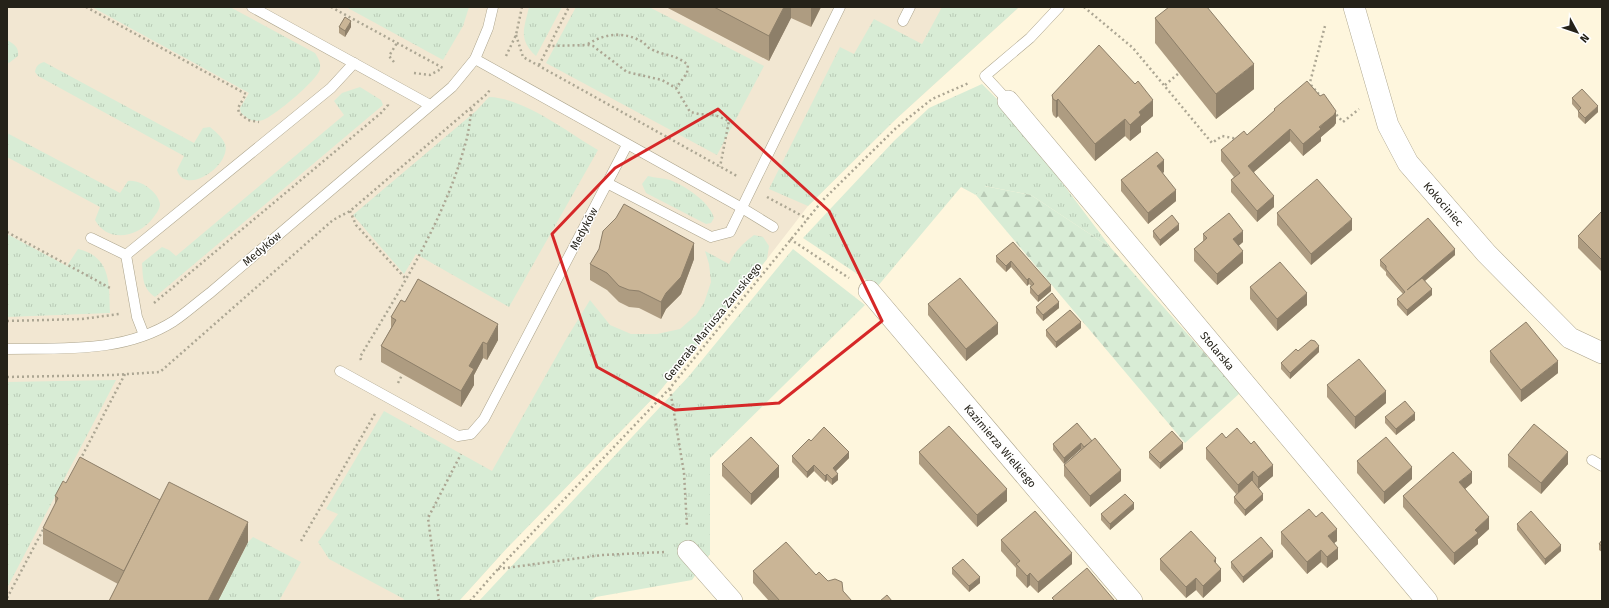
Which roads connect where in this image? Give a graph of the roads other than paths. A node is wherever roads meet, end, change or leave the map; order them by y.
1 (252, 7) edge
2 (493, 7) edge
3 (840, 7) edge
4 (910, 7) edge
5 (1059, 7) edge
6 (1354, 7) edge
7 (903, 21) dead end
8 (475, 60) junction
9 (354, 64) junction
10 (1008, 101) joint
11 (430, 105) junction
12 (627, 145) junction
13 (607, 183) junction
14 (742, 208) junction
15 (773, 227) road end
16 (91, 238) dead end
17 (126, 255) junction
18 (869, 291) road end
19 (144, 335) junction
20 (7, 349) edge
21 (1602, 353) edge
22 (340, 370) dead end
23 (1592, 460) dead end
24 (1602, 466) edge
25 (688, 551) road end
26 (732, 601) edge
27 (1132, 601) edge
28 (1427, 601) edge

1 - 9 lane
2 - 8 lane, Medyków
3 - 14 lane
4 - 7 lane
5 - 10 lane
6 - 21 street, Kokociniec
8 - 11 lane, Medyków
8 - 12 lane
9 - 11 lane
9 - 17 lane
10 - 28 street, Stolarska
11 - 19 lane, Medyków
12 - 13 lane, Medyków
12 - 14 lane
13 - 14 lane
13 - 22 lane, Medyków
14 - 15 lane
16 - 17 lane
17 - 19 lane
18 - 27 street, Kazimierza Wielkiego
19 - 20 lane, Medyków
23 - 24 lane
25 - 26 street

